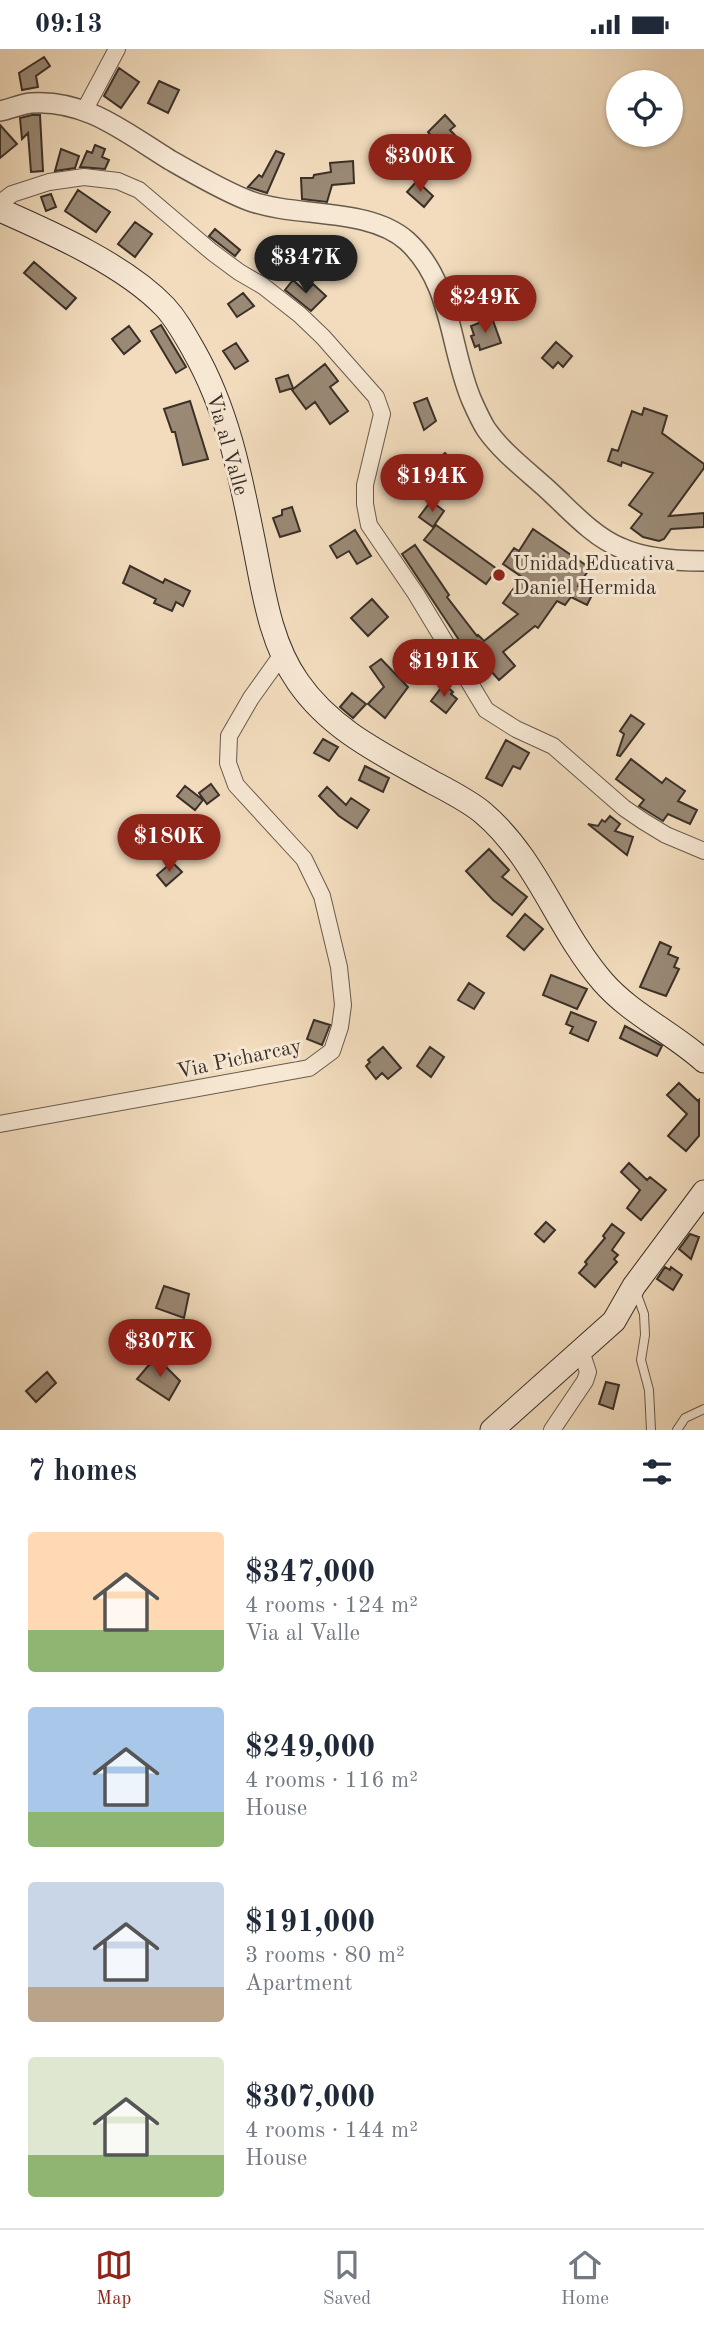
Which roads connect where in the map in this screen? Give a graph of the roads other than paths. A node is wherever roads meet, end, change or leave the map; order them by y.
1 (117, 49) edge
2 (0, 111) edge
3 (84, 111) junction
4 (0, 203) edge
5 (0, 210) edge
6 (704, 561) edge
7 (281, 656) junction
8 (704, 851) edge
9 (704, 1061) edge
10 (0, 1124) edge
11 (704, 1192) edge
12 (634, 1286) junction
13 (581, 1351) junction
14 (704, 1409) edge
15 (492, 1430) edge
16 (552, 1430) edge
17 (651, 1430) edge
18 (677, 1430) edge

1 - 3 street
2 - 3 street
3 - 6 street
4 - 8 street
5 - 7 main road, Via al Valle
7 - 9 main road
7 - 10 street, Via Picharcay
11 - 12 main road
12 - 13 main road
12 - 17 lane
13 - 15 main road
13 - 16 street
14 - 18 lane

